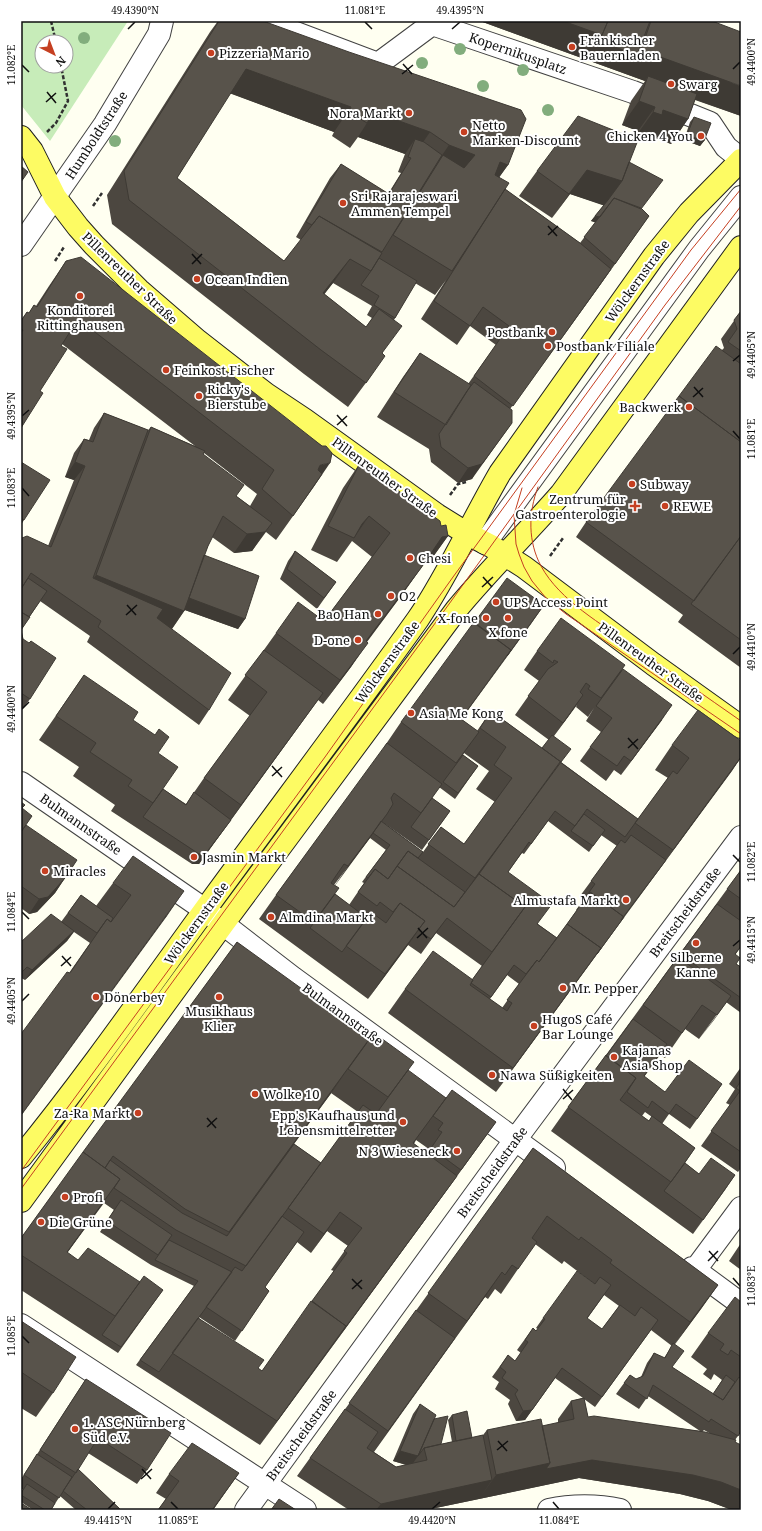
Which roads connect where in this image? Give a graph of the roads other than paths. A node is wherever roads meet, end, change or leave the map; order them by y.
1 (162, 21) edge
2 (269, 21) edge
3 (21, 137) edge
4 (741, 159) edge
5 (21, 172) edge
6 (55, 197) junction
7 (741, 197) edge
8 (21, 246) edge
9 (741, 247) edge
10 (466, 533) junction
11 (485, 543) junction
12 (506, 555) junction
13 (741, 727) edge
14 (21, 783) edge
15 (741, 838) edge
16 (205, 910) junction
17 (223, 924) junction
18 (515, 1140) junction
19 (21, 1157) edge
20 (573, 1182) edge
21 (21, 1201) edge
22 (741, 1208) edge
23 (675, 1256) edge
24 (694, 1270) junction
25 (741, 1304) edge
26 (21, 1325) edge
27 (266, 1484) junction
28 (246, 1510) edge
29 (305, 1510) edge
30 (549, 1510) edge
31 (620, 1510) edge

1 - 6 street, Humboldtstraße
2 - 4 street, Kopernikusplatz
3 - 6 main road, Pillenreuther Straße
4 - 10 main road, Wölckernstraße
5 - 6 main road, Pillenreuther Straße
6 - 8 street, Humboldtstraße
6 - 10 main road, Pillenreuther Straße
7 - 11 street
9 - 12 main road, Wölckernstraße
10 - 11 main road, Pillenreuther Straße
10 - 16 main road, Wölckernstraße
11 - 12 main road, Pillenreuther Straße
12 - 13 main road, Pillenreuther Straße
12 - 17 main road, Wölckernstraße
14 - 16 street, Bulmannstraße
15 - 18 street, Breitscheidstraße
16 - 17 street, Bulmannstraße
16 - 19 main road, Wölckernstraße
17 - 18 street, Bulmannstraße
17 - 21 main road, Wölckernstraße
18 - 20 street, Bulmannstraße
18 - 27 street, Breitscheidstraße
22 - 24 street
23 - 24 street
24 - 25 street
26 - 27 street
27 - 28 street, Breitscheidstraße
27 - 29 street
30 - 31 street

